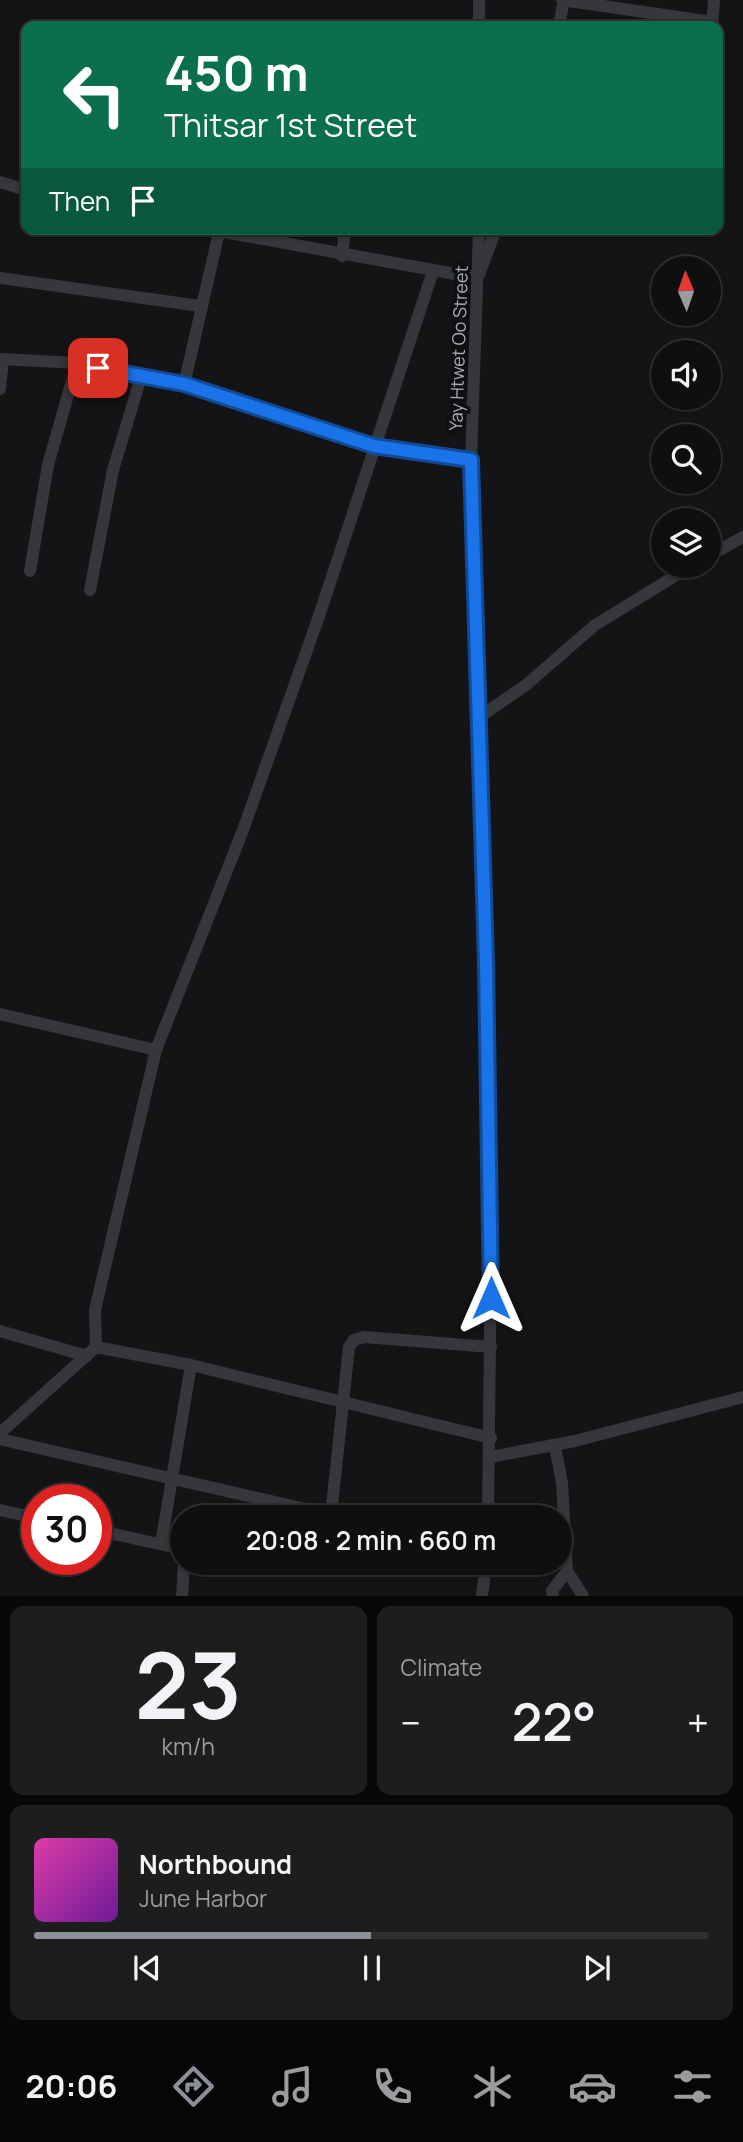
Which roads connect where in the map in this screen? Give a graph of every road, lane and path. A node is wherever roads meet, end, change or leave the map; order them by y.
1 (479, 0) edge
2 (564, 0) edge
3 (715, 0) edge
4 (479, 21) edge
5 (560, 21) edge
6 (694, 21) edge
7 (713, 21) edge
8 (0, 182) edge
9 (21, 188) edge
10 (212, 235) edge
11 (238, 235) edge
12 (344, 235) edge
13 (479, 235) edge
14 (494, 235) edge
15 (342, 256) junction
16 (433, 271) junction
17 (479, 275) junction
18 (0, 278) edge
19 (200, 306) junction
20 (2, 359) edge
21 (77, 363) junction
22 (141, 377) junction
23 (184, 384) junction
24 (0, 389) edge
25 (374, 446) junction
26 (471, 460) junction
27 (743, 537) edge
28 (721, 549) edge
29 (30, 571) dead end
30 (672, 578) edge
31 (90, 590) dead end
32 (478, 719) junction
33 (0, 1014) edge
34 (156, 1050) junction
35 (0, 1331) edge
36 (491, 1347) junction
37 (92, 1352) junction
38 (191, 1365) junction
39 (743, 1397) edge
40 (345, 1402) junction
41 (0, 1433) edge
42 (491, 1438) junction
43 (0, 1439) edge
44 (555, 1446) junction
45 (490, 1457) junction
46 (172, 1481) junction
47 (284, 1505) edge
48 (336, 1505) edge
49 (488, 1505) edge
50 (563, 1505) edge
51 (0, 1510) edge
52 (21, 1514) edge
53 (112, 1534) edge
54 (160, 1544) junction
55 (170, 1548) edge
56 (183, 1575) edge
57 (485, 1575) edge
58 (564, 1575) edge
59 (570, 1575) edge
60 (182, 1596) edge
61 (482, 1596) edge
62 (552, 1596) edge
63 (583, 1596) edge

1 - 4 street
2 - 5 street
2 - 6 street
3 - 7 street
8 - 9 street
10 - 19 street
11 - 15 street
12 - 15 street
13 - 17 street, Yay Htwet Oo Street
14 - 17 street
15 - 16 street
16 - 17 street
16 - 25 street
17 - 26 street, Yay Htwet Oo Street
18 - 19 street
19 - 23 street
20 - 21 street
20 - 24 street
21 - 22 street
21 - 29 street
22 - 23 street
22 - 31 street
23 - 25 street
25 - 26 street
25 - 34 street
26 - 32 street, Yay Htwet Oo Street
27 - 28 street
30 - 32 street
32 - 36 street, Yay Htwet Oo Street
33 - 34 street
34 - 37 street
35 - 37 street
36 - 40 street
36 - 42 street, Yay Htwet Oo Street
37 - 38 street
37 - 41 street
38 - 40 street
38 - 46 street
39 - 44 street
40 - 42 street
40 - 48 street
42 - 45 street, Yay Htwet Oo Street
43 - 46 street
44 - 45 street
44 - 50 street
45 - 49 street, Yay Htwet Oo Street
46 - 47 street
46 - 54 street
51 - 52 street
53 - 54 street
54 - 55 street
56 - 60 street
57 - 61 street
58 - 62 street
59 - 63 street

